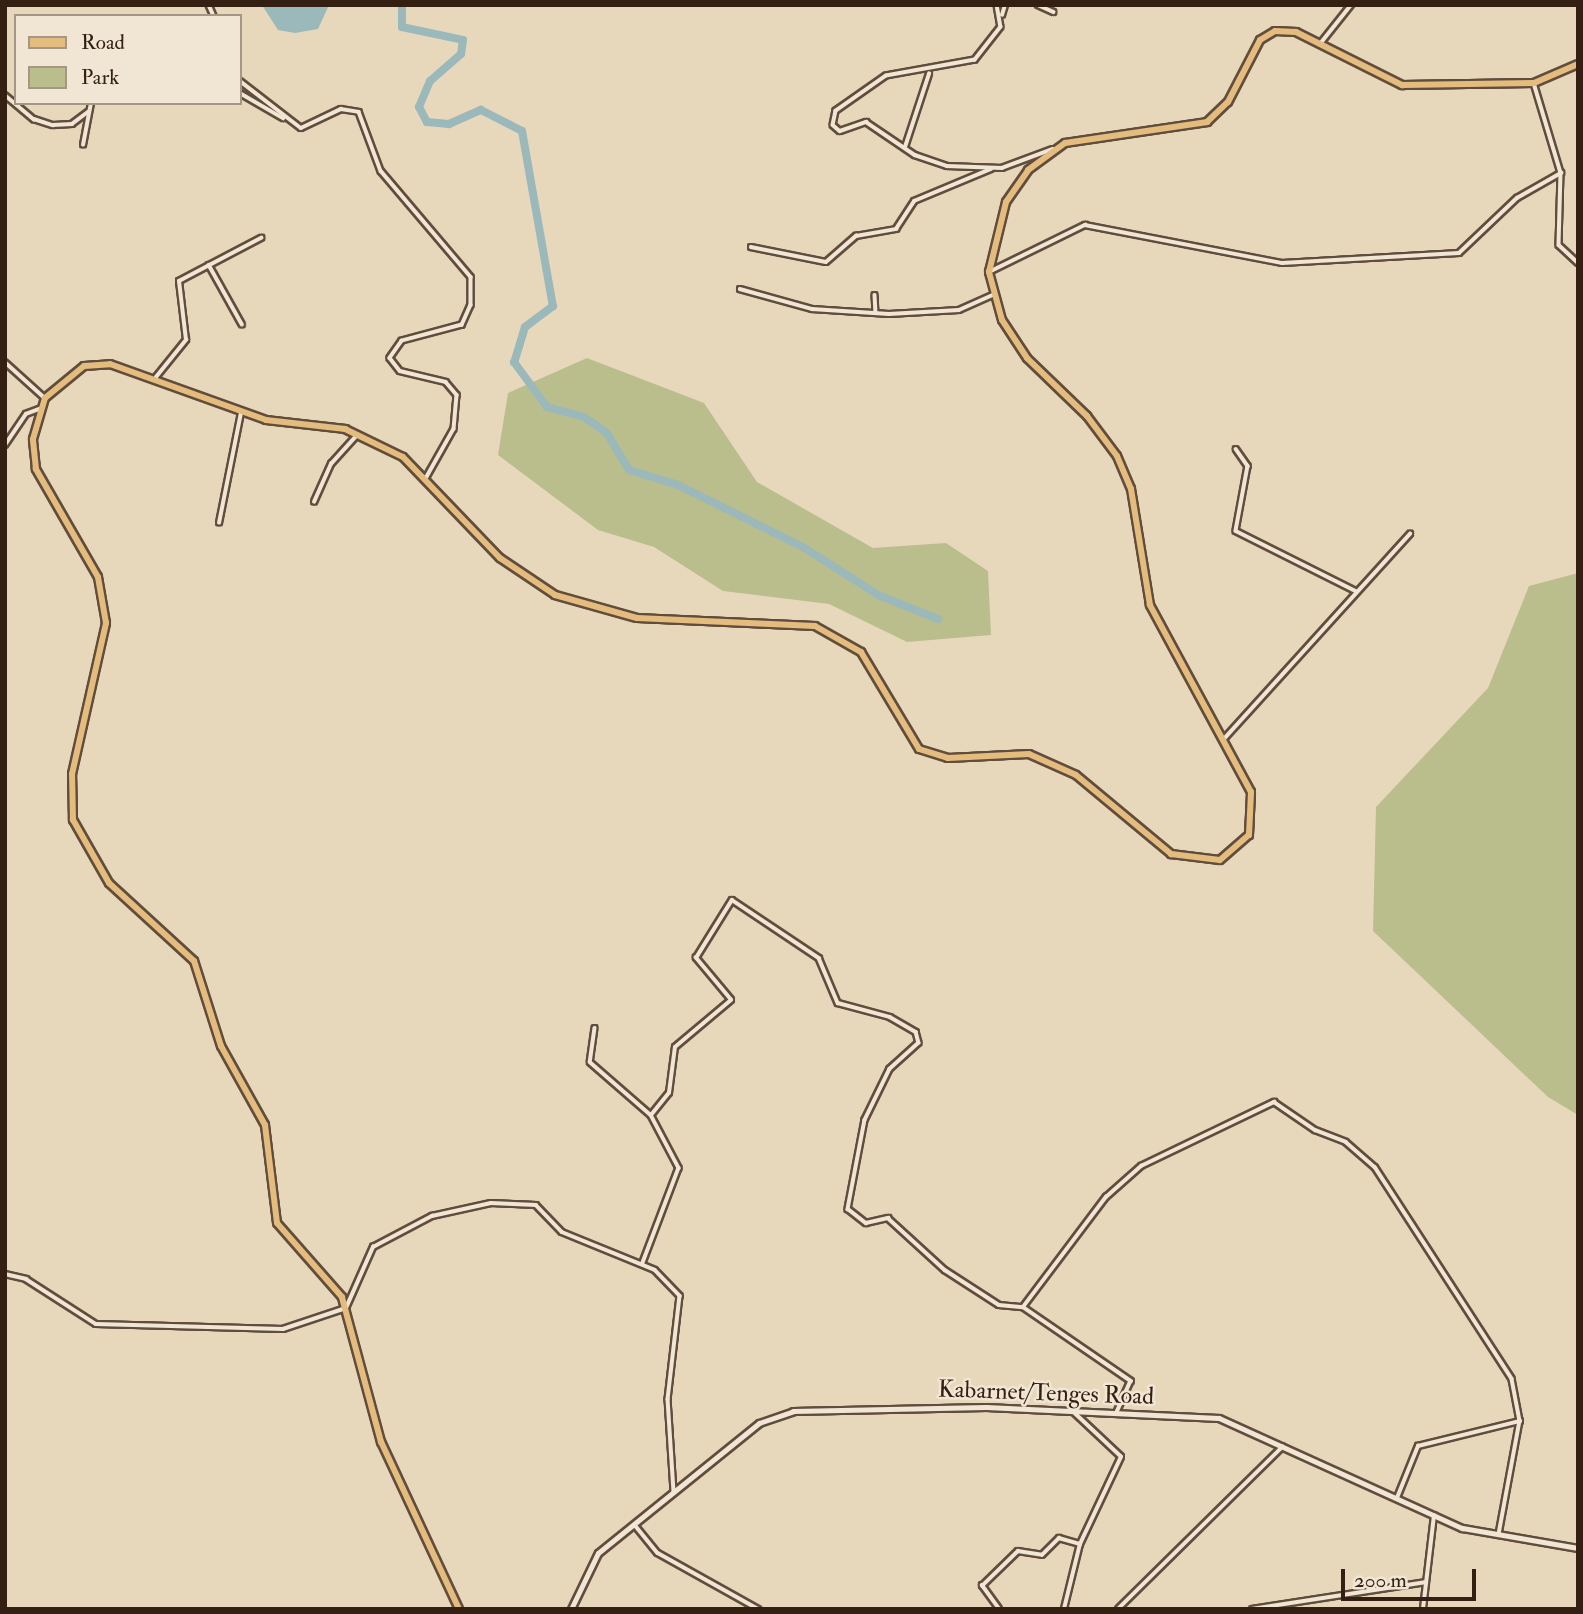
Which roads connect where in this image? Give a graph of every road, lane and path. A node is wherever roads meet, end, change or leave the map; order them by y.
1 (997, 5) edge
2 (1005, 5) edge
3 (1038, 5) edge
4 (1351, 5) edge
5 (1054, 12) dead end
6 (1002, 17) junction
7 (1320, 44) junction
8 (1578, 64) edge
9 (932, 73) junction
10 (242, 83) edge
11 (1534, 83) junction
12 (242, 94) edge
13 (17, 105) edge
14 (90, 105) edge
15 (89, 111) junction
16 (289, 120) junction
17 (83, 145) dead end
18 (905, 147) junction
19 (1053, 149) junction
20 (993, 169) junction
21 (1561, 173) junction
22 (261, 238) dead end
23 (751, 247) dead end
24 (1578, 263) edge
25 (208, 264) junction
26 (989, 272) junction
27 (740, 289) dead end
28 (875, 295) dead end
29 (993, 295) junction
30 (876, 313) junction
31 (243, 324) dead end
32 (5, 362) edge
33 (156, 377) junction
34 (45, 398) junction
35 (39, 408) junction
36 (241, 413) junction
37 (357, 434) junction
38 (5, 444) edge
39 (1236, 449) dead end
40 (427, 477) junction
41 (314, 502) dead end
42 (219, 523) dead end
43 (1410, 534) dead end
44 (1356, 591) junction
45 (1224, 739) junction
46 (595, 1028) dead end
47 (651, 1115) junction
48 (643, 1263) junction
49 (5, 1274) edge
50 (1023, 1307) junction
51 (346, 1308) junction
52 (1072, 1411) junction
53 (1116, 1413) junction
54 (1520, 1421) junction
55 (1283, 1445) junction
56 (674, 1494) junction
57 (1396, 1499) junction
58 (1434, 1516) junction
59 (635, 1525) junction
60 (1499, 1535) junction
61 (1080, 1544) junction
62 (1578, 1548) edge
63 (1426, 1582) junction
64 (459, 1609) edge
65 (571, 1609) edge
66 (758, 1609) edge
67 (999, 1609) edge
68 (1064, 1609) edge
69 (1118, 1609) edge
70 (1252, 1609) edge
71 (1423, 1609) edge

1 - 6 street
2 - 6 street
3 - 5 street
4 - 7 street
6 - 9 street
7 - 11 main road
7 - 19 main road
8 - 11 main road
9 - 18 street
9 - 18 street
10 - 16 street
11 - 21 street
12 - 16 street
13 - 15 street
14 - 15 street
15 - 17 street
16 - 40 street
18 - 20 street
19 - 20 street
19 - 26 main road
20 - 23 street
21 - 24 street
21 - 26 street
22 - 25 street
25 - 31 street
25 - 33 street
26 - 29 main road
27 - 30 street
28 - 30 street
29 - 30 street
29 - 45 main road
32 - 34 street
33 - 34 main road
33 - 36 main road
34 - 35 main road
35 - 38 street
35 - 51 main road
36 - 37 main road
36 - 42 street
37 - 40 main road
37 - 41 street
39 - 44 street
40 - 45 main road
43 - 44 street
44 - 45 street
46 - 47 street
47 - 48 street
47 - 50 street
48 - 51 street
48 - 56 street
49 - 51 street
50 - 53 street
50 - 54 street
51 - 64 main road
52 - 53 street, Kabarnet/Tenges Road
52 - 56 street, Kabarnet/Tenges Road
52 - 61 street
53 - 55 street, Kabarnet/Tenges Road
54 - 57 street
54 - 60 street
55 - 57 street, Kabarnet/Tenges Road
55 - 69 street
56 - 59 street, Kabarnet/Tenges Road
57 - 58 street, Kabarnet/Tenges Road
58 - 60 street, Kabarnet/Tenges Road
58 - 63 street
59 - 65 street, Kabarnet/Tenges Road
59 - 66 street
60 - 62 street, Kabarnet/Tenges Road
61 - 67 street
61 - 68 street
63 - 70 street
63 - 71 street

